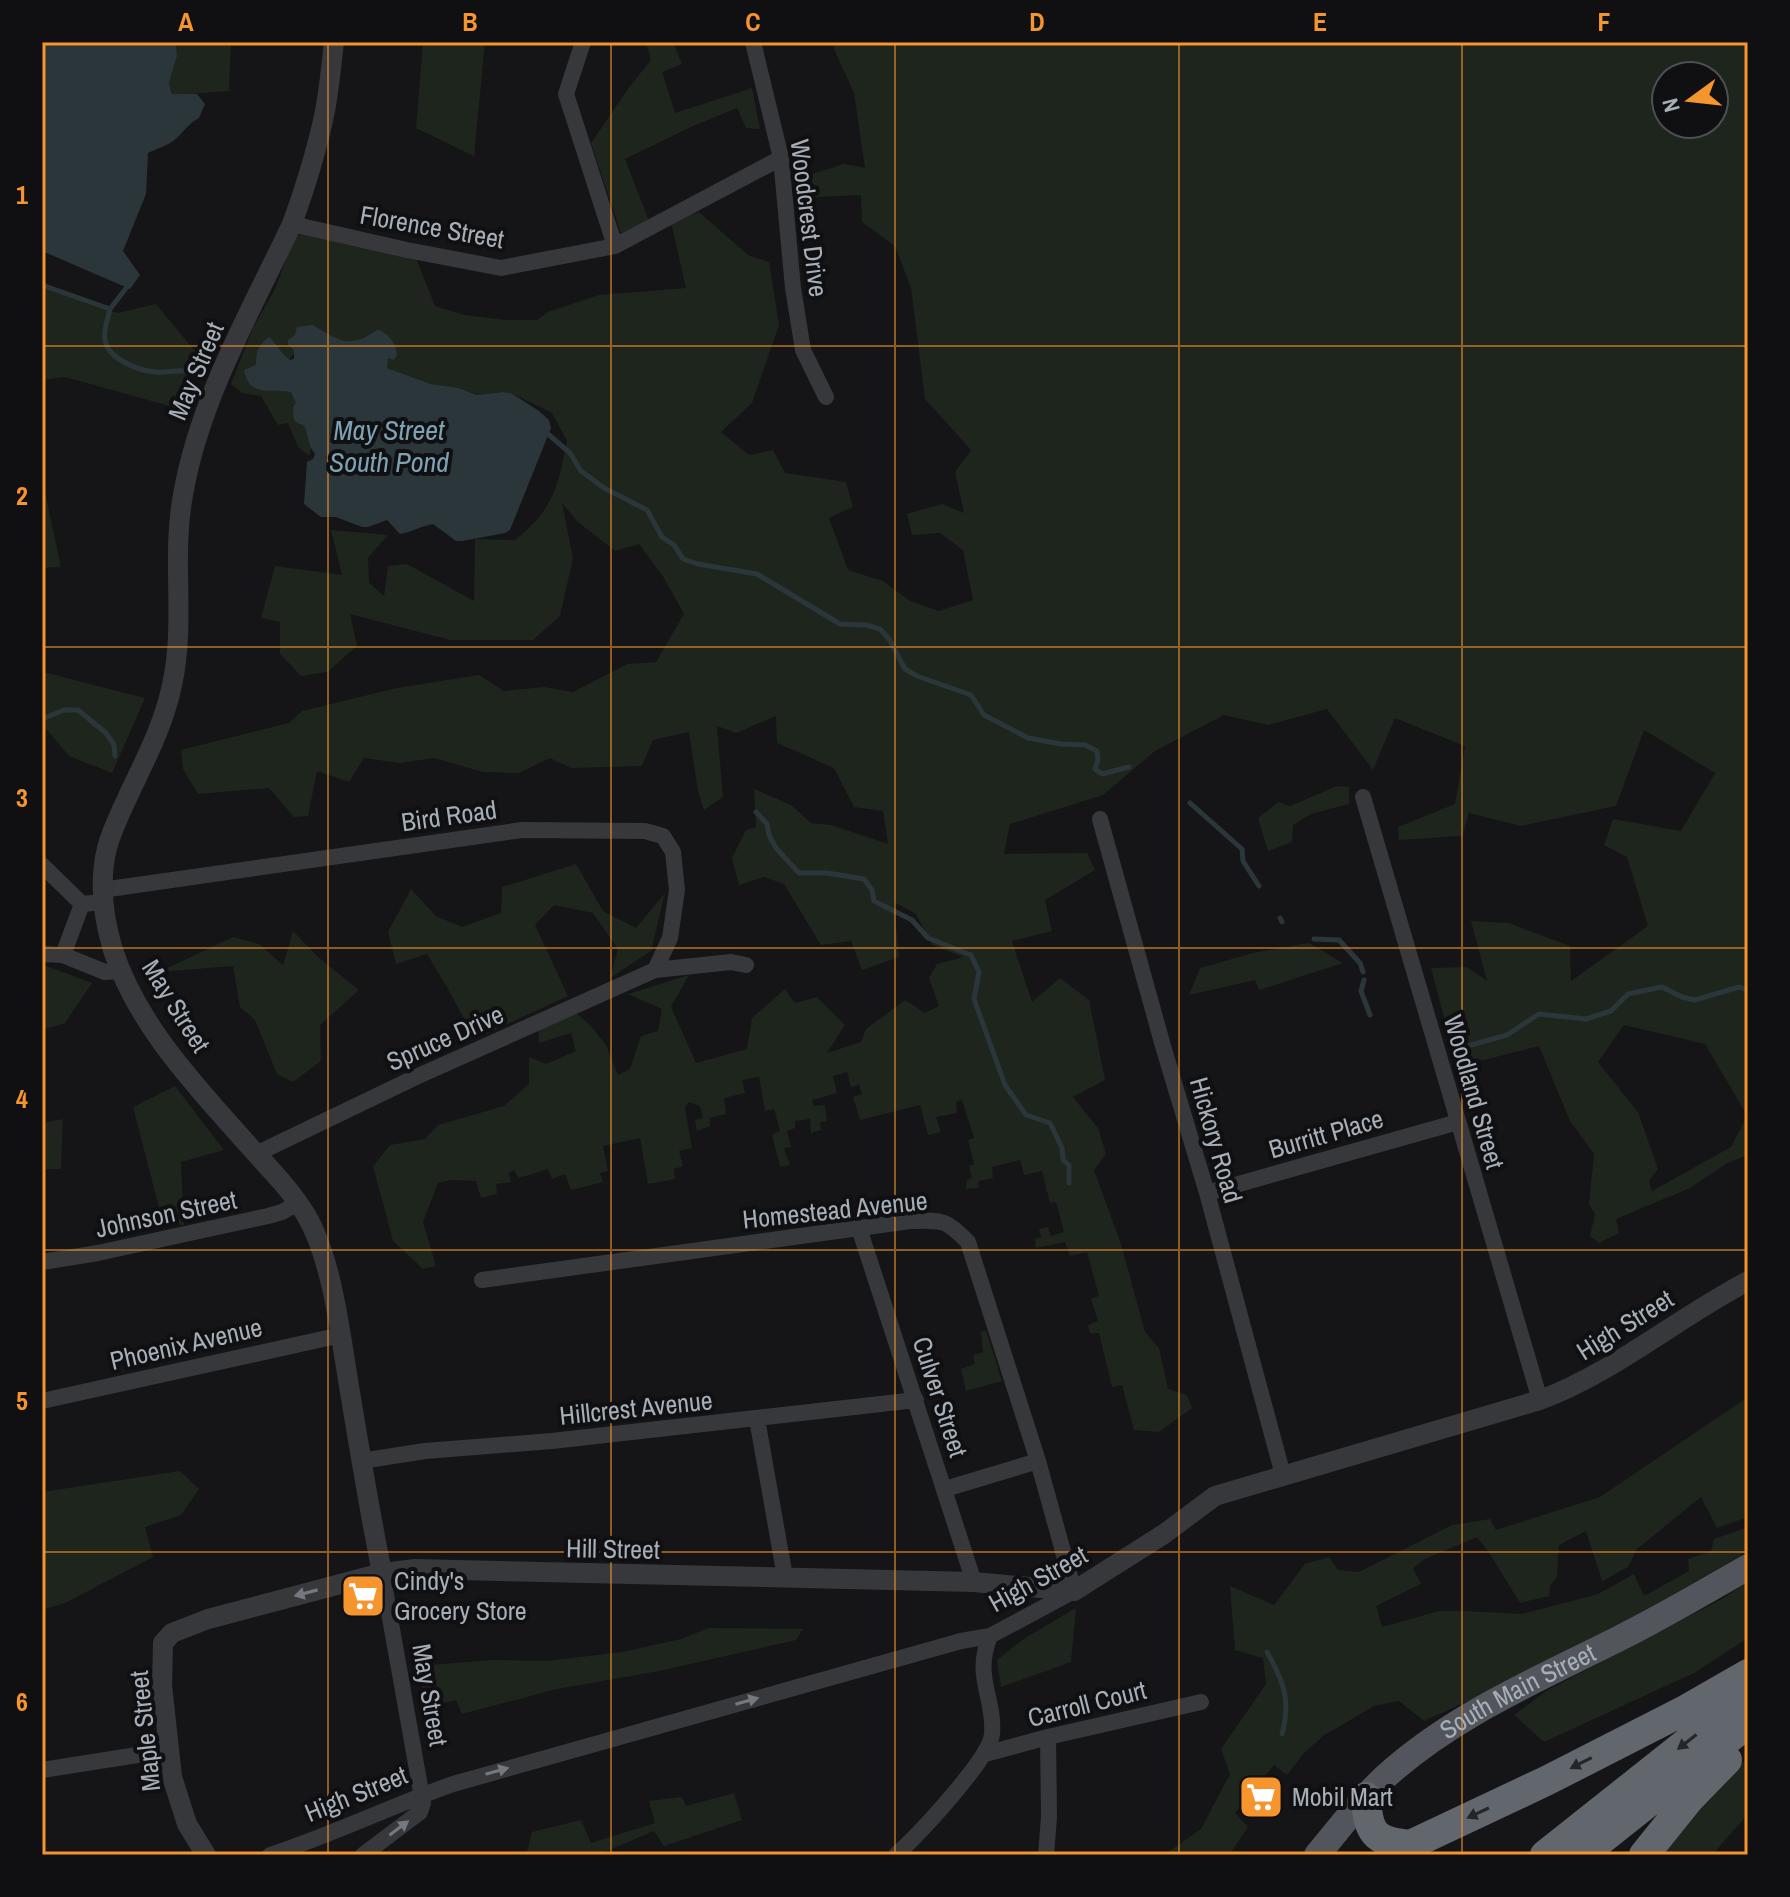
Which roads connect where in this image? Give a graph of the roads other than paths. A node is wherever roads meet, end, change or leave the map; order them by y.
1 (334, 42) edge
2 (583, 42) edge
3 (753, 42) edge
4 (781, 158) junction
5 (292, 224) junction
6 (615, 246) junction
7 (826, 397) dead end
8 (1363, 797) dead end
9 (1100, 819) dead end
10 (42, 865) edge
11 (103, 896) junction
12 (82, 904) junction
13 (42, 954) edge
14 (63, 955) junction
15 (746, 965) dead end
16 (655, 970) junction
17 (121, 971) junction
18 (1458, 1122) junction
19 (256, 1154) junction
20 (1207, 1193) junction
21 (298, 1203) junction
22 (859, 1228) junction
23 (42, 1262) edge
24 (482, 1280) dead end
25 (1748, 1281) edge
26 (341, 1335) junction
27 (916, 1400) junction
28 (1540, 1400) junction
29 (42, 1401) edge
30 (757, 1419) junction
31 (361, 1461) junction
32 (1038, 1461) junction
33 (1283, 1475) junction
34 (945, 1489) junction
35 (1748, 1567) edge
36 (382, 1573) junction
37 (785, 1577) junction
38 (974, 1582) junction
39 (1074, 1591) junction
40 (990, 1636) junction
41 (163, 1643) joint
42 (1748, 1674) edge
43 (1748, 1694) edge
44 (1201, 1702) dead end
45 (1748, 1723) edge
46 (1048, 1737) junction
47 (1748, 1742) edge
48 (169, 1750) junction
49 (985, 1754) junction
50 (42, 1770) edge
51 (422, 1795) junction
52 (1366, 1797) junction
53 (1400, 1850) edge
54 (206, 1855) edge
55 (270, 1855) edge
56 (363, 1855) edge
57 (896, 1855) edge
58 (1046, 1855) edge
59 (1317, 1855) edge
60 (1545, 1855) edge
61 (1582, 1855) edge
62 (1644, 1855) edge

1 - 5 street, May Street
2 - 6 street
3 - 4 street, Woodcrest Drive
4 - 6 street, Florence Street
4 - 7 street, Woodcrest Drive
5 - 6 street, Florence Street
5 - 11 street, May Street
8 - 18 street, Woodland Street
9 - 20 street, Hickory Road
10 - 12 street
11 - 12 street, Bird Road
11 - 16 street, Bird Road
11 - 17 street, May Street
12 - 14 street
13 - 14 street
14 - 17 street
15 - 16 street, Spruce Drive
16 - 19 street, Spruce Drive
17 - 19 street, May Street
18 - 20 street, Burritt Place
18 - 28 street, Woodland Street
19 - 21 street, May Street
20 - 33 street, Hickory Road
21 - 23 street, Johnson Street
21 - 26 street, May Street
22 - 24 street, Homestead Avenue
22 - 27 street, Culver Street
22 - 32 street, Homestead Avenue
25 - 28 street, High Street
26 - 29 street, Phoenix Avenue
26 - 31 street, May Street
27 - 30 street, Hillcrest Avenue
27 - 34 street, Culver Street
28 - 33 street, High Street
30 - 31 street, Hillcrest Avenue
30 - 37 street
31 - 36 street, May Street
32 - 34 street
32 - 39 street, Homestead Avenue
33 - 39 street, High Street
34 - 38 street, Culver Street
35 - 52 main road, South Main Street
36 - 37 street, Hill Street
36 -> 41 street, Hill Street
36 - 51 street, May Street
37 - 38 street, Hill Street
38 - 39 street, Hill Street
39 - 40 street, High Street
40 - 49 street
51 -> 40 street, High Street
41 - 48 street, Maple Street
42 -> 53 highway
43 -> 60 highway
44 - 46 street, Carroll Court
45 - 61 highway
46 - 49 street, Carroll Court
46 - 58 street
47 - 62 highway
48 - 50 street
48 - 54 street, Maple Street
49 - 57 street
51 - 55 street, High Street
56 -> 51 street
52 - 53 highway
52 - 59 main road, South Main Street

